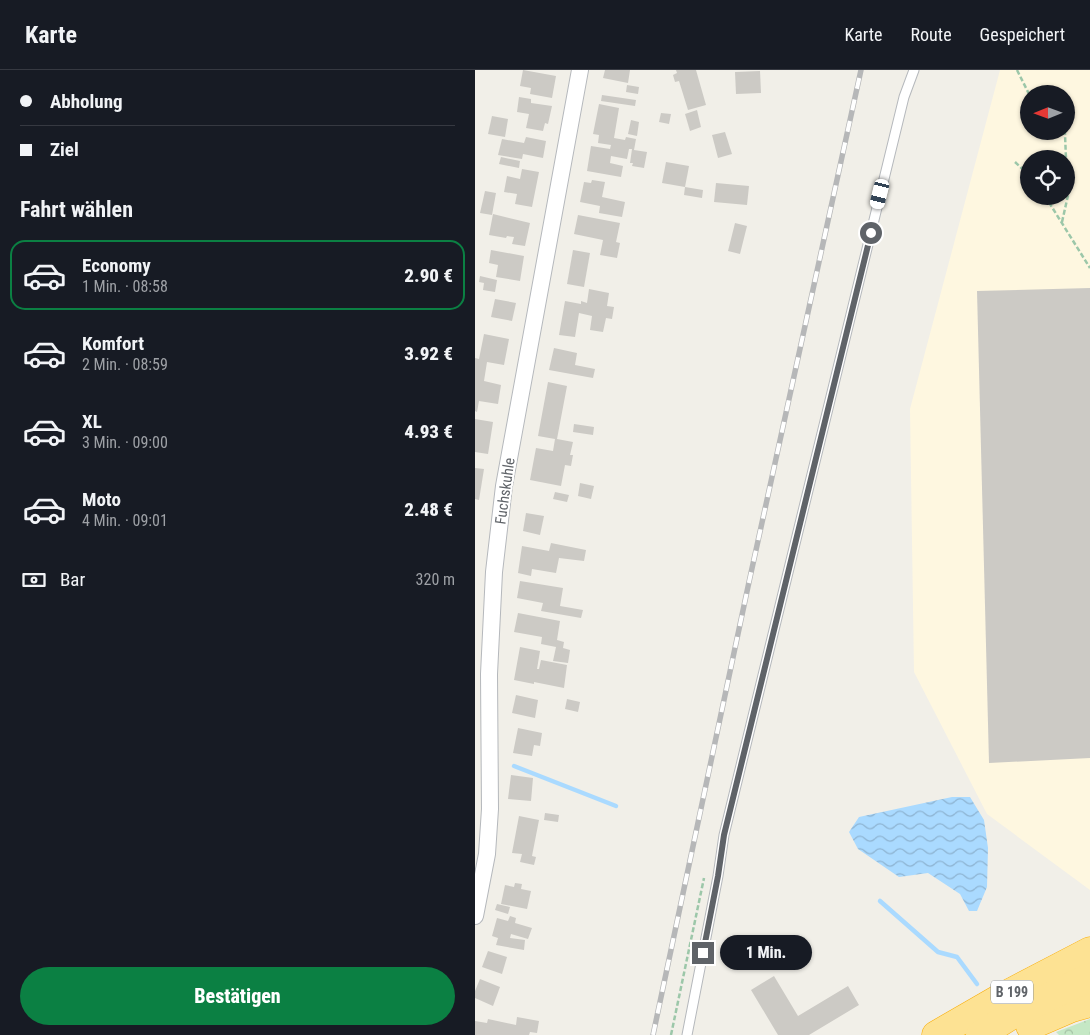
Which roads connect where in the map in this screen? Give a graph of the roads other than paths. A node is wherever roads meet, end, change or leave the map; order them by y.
1 (580, 70) edge
2 (914, 70) edge
3 (475, 916) edge
4 (1090, 951) edge
5 (1090, 977) edge
6 (1090, 1004) edge
7 (687, 1035) edge
8 (936, 1035) edge
9 (980, 1035) edge
10 (1008, 1035) edge

1 - 3 street, Fuchskuhle
2 - 7 lane
4 - 8 highway, B 199
5 - 9 highway
6 - 10 highway, B 199

